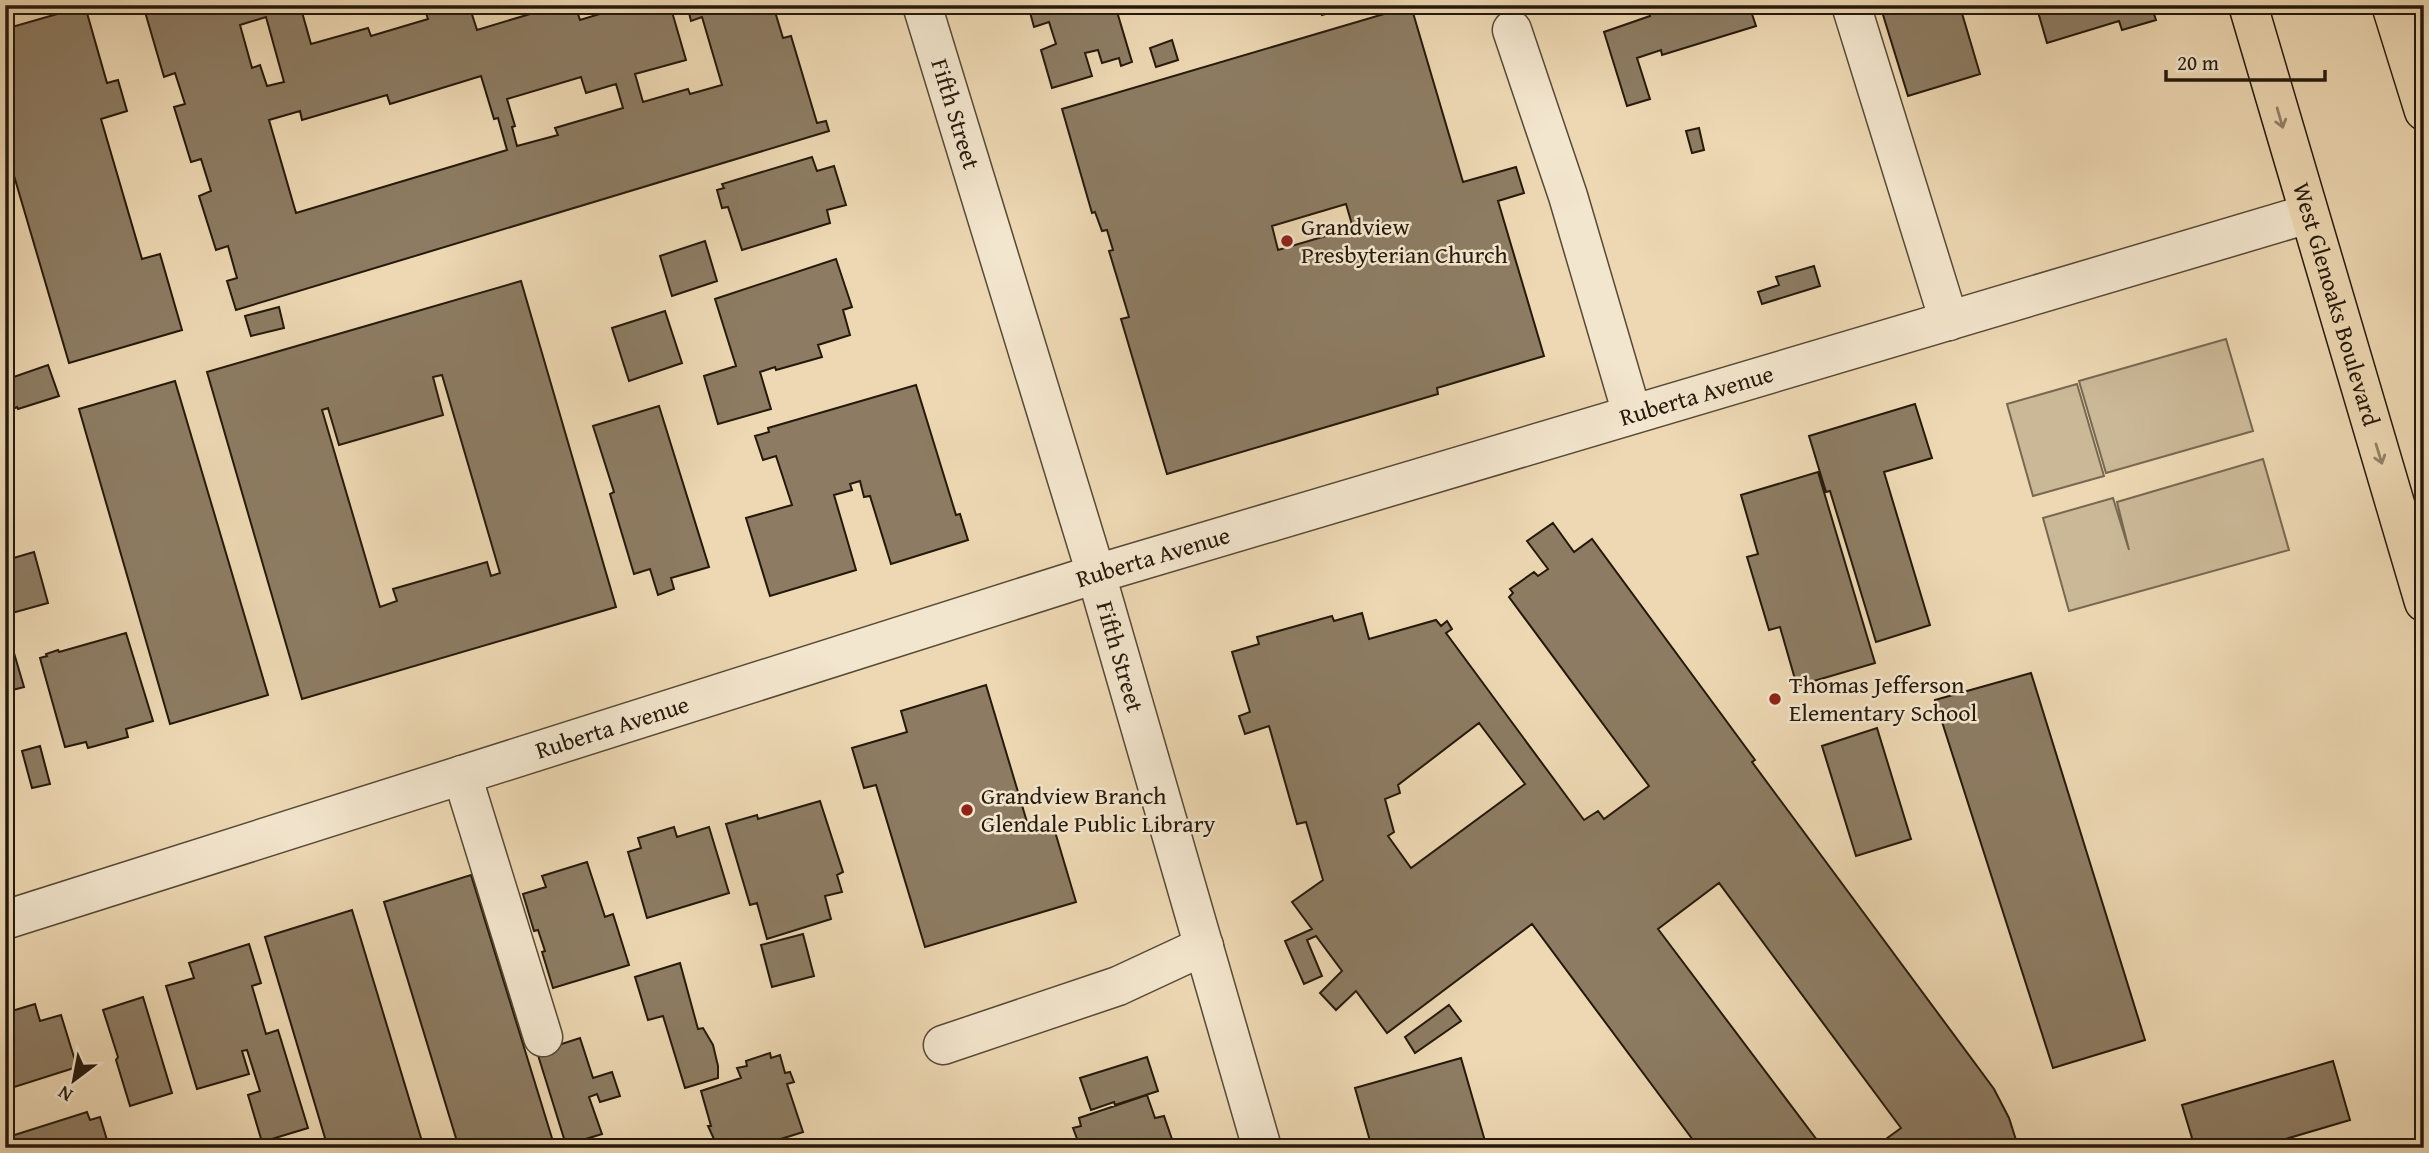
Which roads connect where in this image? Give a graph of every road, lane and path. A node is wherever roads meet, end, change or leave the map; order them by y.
1 (922, 5) edge
2 (1851, 5) edge
3 (2248, 5) edge
4 (2391, 5) edge
5 (1512, 30) dead end
6 (2424, 111) edge
7 (2308, 214) junction
8 (1949, 321) junction
9 (1632, 414) junction
10 (1096, 574) junction
11 (2424, 602) edge
12 (462, 775) junction
13 (5, 920) edge
14 (1204, 946) junction
15 (542, 1037) dead end
16 (943, 1045) dead end
17 (1262, 1148) edge

1 - 10 street, Fifth Street
2 - 8 street
3 -> 7 main road, West Glenoaks Boulevard
4 - 6 main road
5 - 9 street
7 - 8 street, Ruberta Avenue
7 -> 11 main road, West Glenoaks Boulevard
8 - 9 street, Ruberta Avenue
9 - 10 street, Ruberta Avenue
10 - 12 street, Ruberta Avenue
10 - 14 street, Fifth Street
12 - 13 street, Ruberta Avenue
12 - 15 street
14 - 16 street
14 - 17 street, Fifth Street

